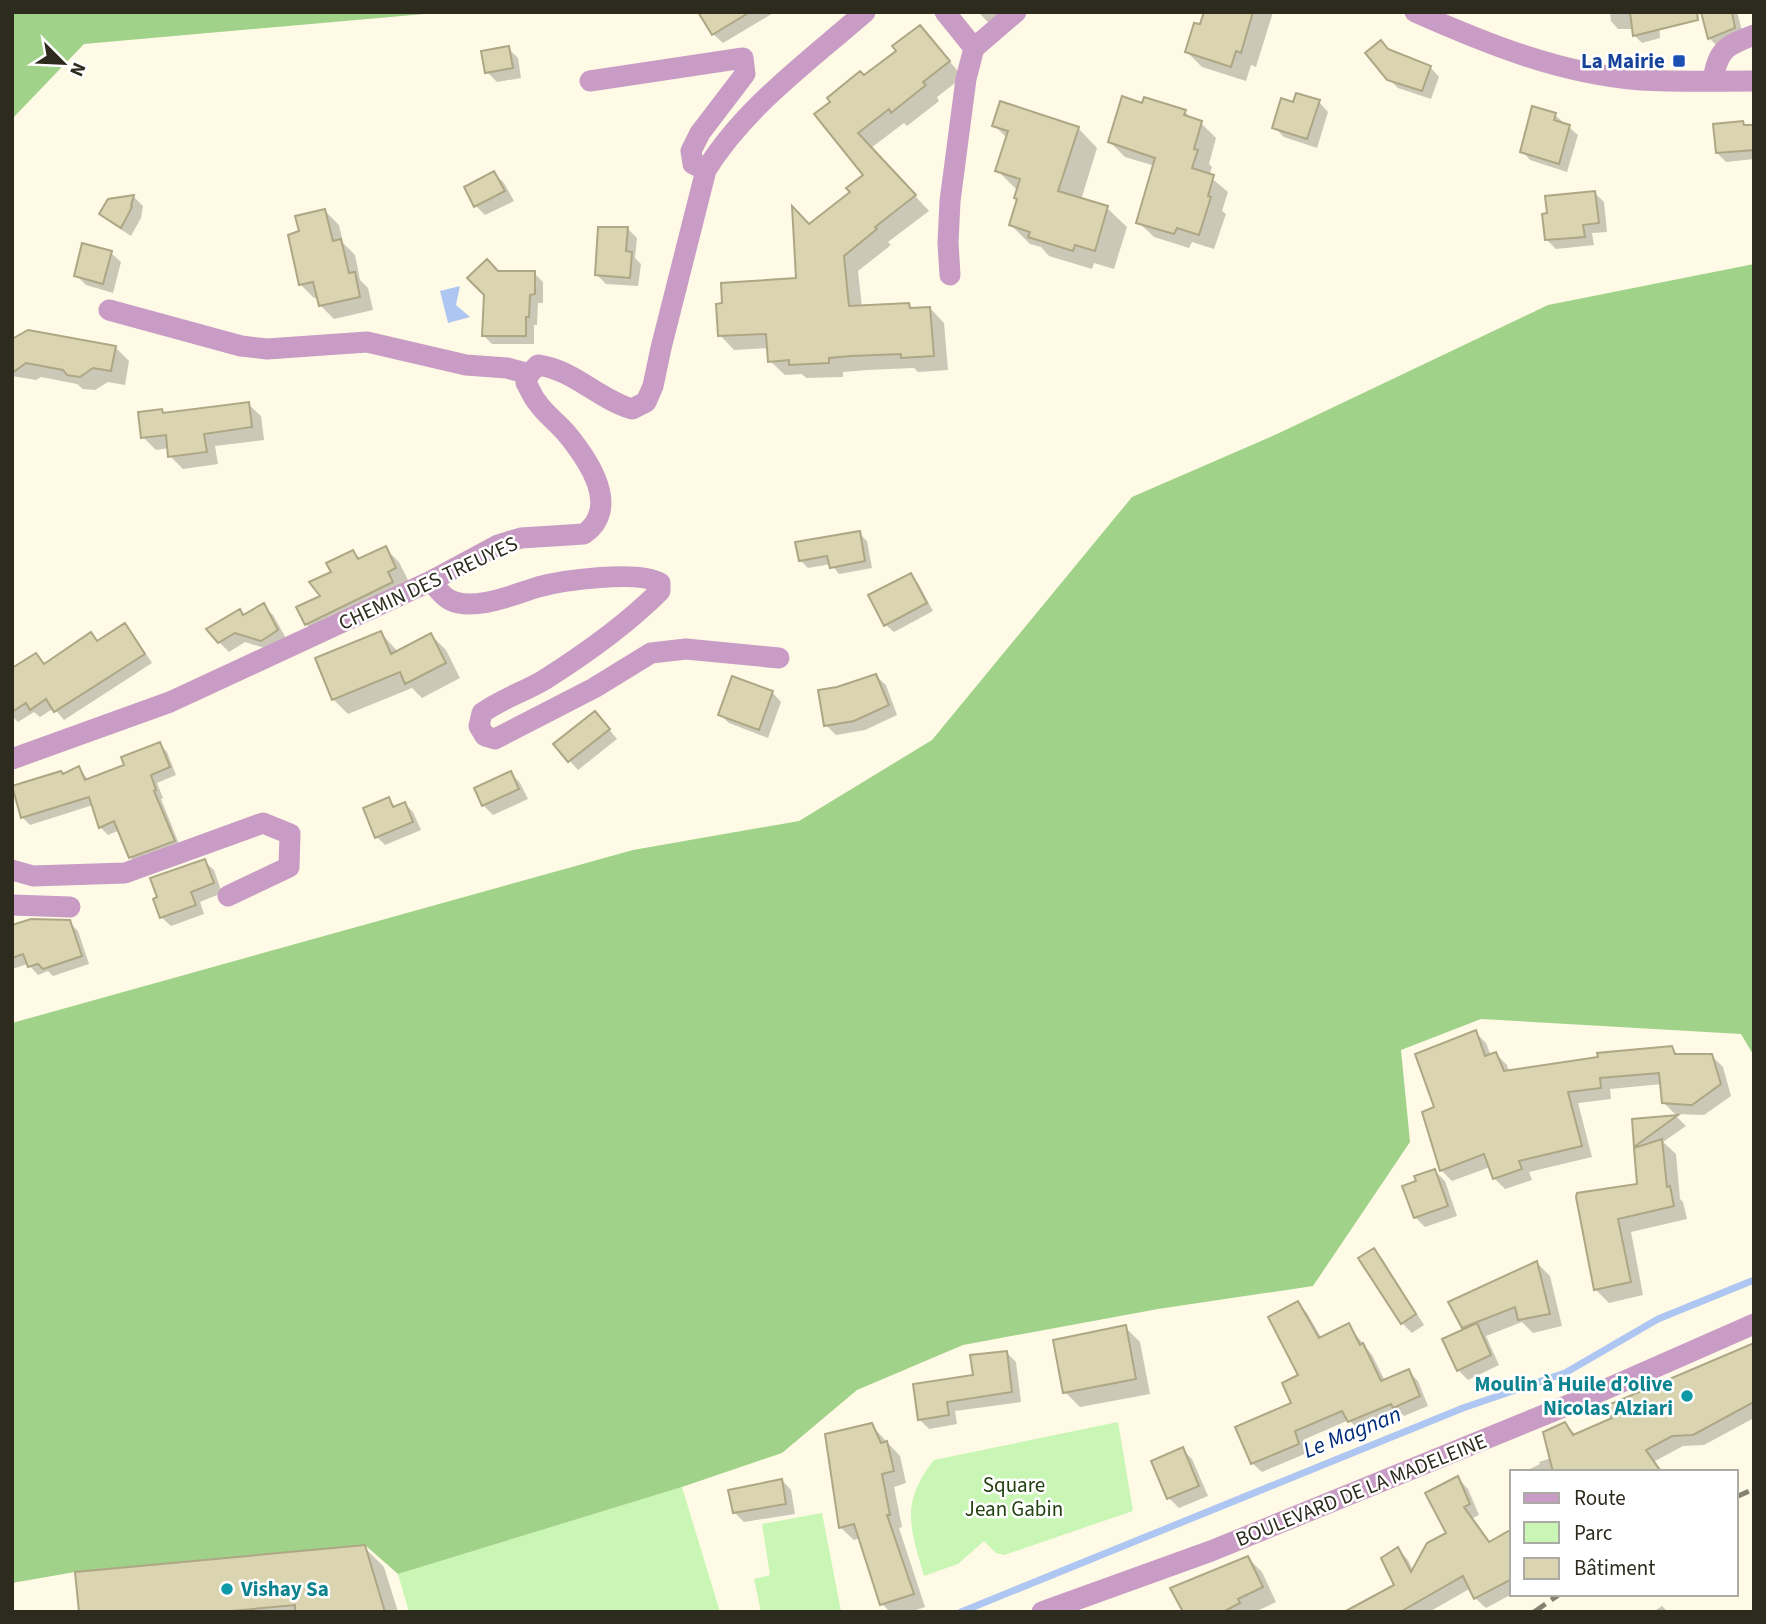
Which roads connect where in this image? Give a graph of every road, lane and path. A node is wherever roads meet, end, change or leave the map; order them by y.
1 (865, 12) edge
2 (945, 12) edge
3 (1016, 12) edge
4 (1415, 12) edge
5 (1754, 35) edge
6 (974, 48) junction
7 (1713, 80) junction
8 (590, 81) dead end
9 (1754, 81) edge
10 (706, 170) junction
11 (950, 275) dead end
12 (109, 310) dead end
13 (529, 373) junction
14 (431, 581) junction
15 (779, 658) dead end
16 (12, 758) edge
17 (12, 870) edge
18 (228, 896) dead end
19 (12, 905) edge
20 (71, 907) dead end
21 (1754, 1324) edge
22 (1042, 1612) edge

1 - 10 street
2 - 6 street
3 - 6 street
4 - 7 street
5 - 7 street
6 - 11 street
7 - 9 street
8 - 10 street
10 - 13 street
12 - 13 street
13 - 14 street, CHEMIN DES TREUYES
14 - 15 street
14 - 16 street, CHEMIN DES TREUYES
17 - 18 street
19 - 20 street
21 - 22 street, BOULEVARD DE LA MADELEINE

